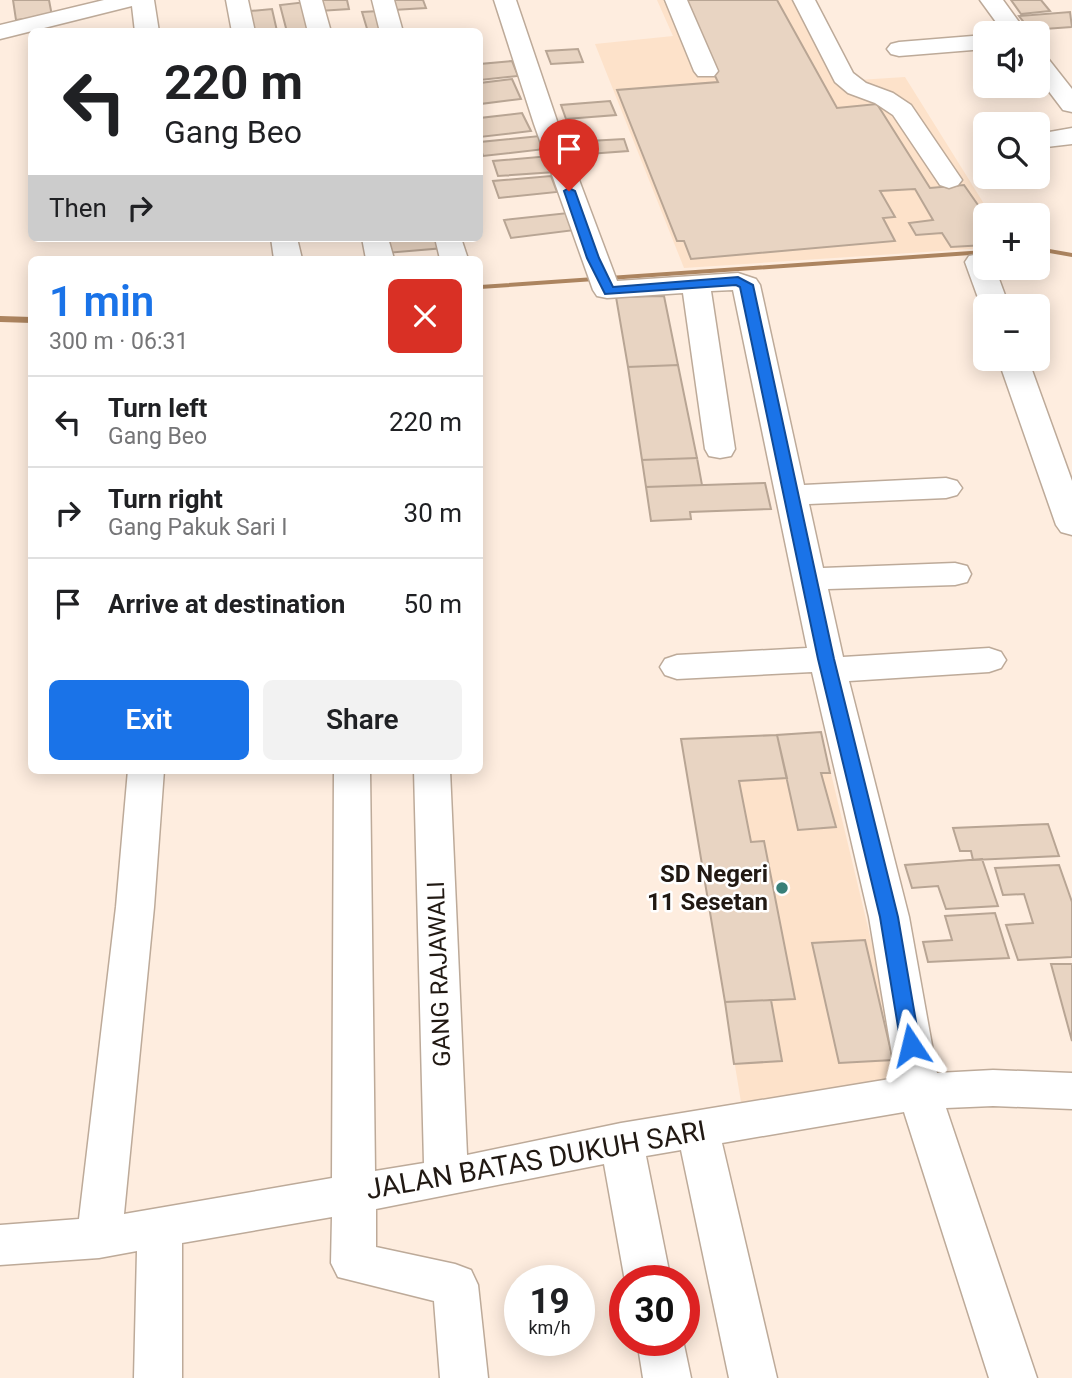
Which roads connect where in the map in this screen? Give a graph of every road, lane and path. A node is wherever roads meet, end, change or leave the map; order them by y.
1 (129, 0) edge
2 (143, 0) edge
3 (237, 0) edge
4 (311, 0) edge
5 (383, 0) edge
6 (505, 0) edge
7 (676, 0) edge
8 (804, 0) edge
9 (992, 0) edge
10 (1007, 21) edge
11 (61, 25) edge
12 (35, 28) edge
13 (146, 28) edge
14 (243, 28) edge
15 (319, 28) edge
16 (390, 28) edge
17 (28, 29) edge
18 (0, 32) edge
19 (973, 44) edge
20 (899, 49) dead end
21 (706, 71) dead end
22 (1050, 77) edge
23 (1072, 105) edge
24 (1072, 136) edge
25 (1050, 139) edge
26 (949, 180) dead end
27 (696, 284) junction
28 (1017, 371) edge
29 (720, 449) dead end
30 (946, 488) dead end
31 (792, 495) junction
32 (1072, 525) edge
33 (955, 574) dead end
34 (811, 579) junction
35 (989, 660) dead end
36 (828, 664) junction
37 (677, 667) dead end
38 (146, 774) edge
39 (352, 774) edge
40 (432, 774) edge
41 (1072, 1091) edge
42 (919, 1092) junction
43 (698, 1131) junction
44 (621, 1142) junction
45 (446, 1178) junction
46 (352, 1194) junction
47 (160, 1227) junction
48 (99, 1238) junction
49 (0, 1245) edge
50 (645, 1265) edge
51 (663, 1356) edge
52 (158, 1378) edge
53 (464, 1378) edge
54 (667, 1378) edge
55 (753, 1378) edge
56 (1013, 1378) edge

1 - 11 street
2 - 13 street
3 - 14 street
4 - 15 street
5 - 16 street
6 - 27 street
7 - 21 street
8 - 26 street
9 - 10 street
11 - 12 street
17 - 18 street
19 - 20 street
22 - 23 street
24 - 25 street
27 - 29 street
27 - 31 street
28 - 32 street
30 - 31 street
31 - 34 street
33 - 34 street
34 - 36 street
35 - 36 street
36 - 37 street
36 - 42 street
38 - 48 street
39 - 46 street
40 - 45 street, GANG RAJAWALI
41 - 42 street, JALAN BATAS DUKUH SARI
42 - 43 street, JALAN BATAS DUKUH SARI
42 - 56 street
43 - 44 street, JALAN BATAS DUKUH SARI
43 - 55 street
44 - 45 street, JALAN BATAS DUKUH SARI
44 - 50 street
45 - 46 street, JALAN BATAS DUKUH SARI
46 - 47 street, JALAN BATAS DUKUH SARI
46 - 53 street
47 - 48 street, JALAN BATAS DUKUH SARI
47 - 52 street
48 - 49 street, JALAN BATAS DUKUH SARI
51 - 54 street

